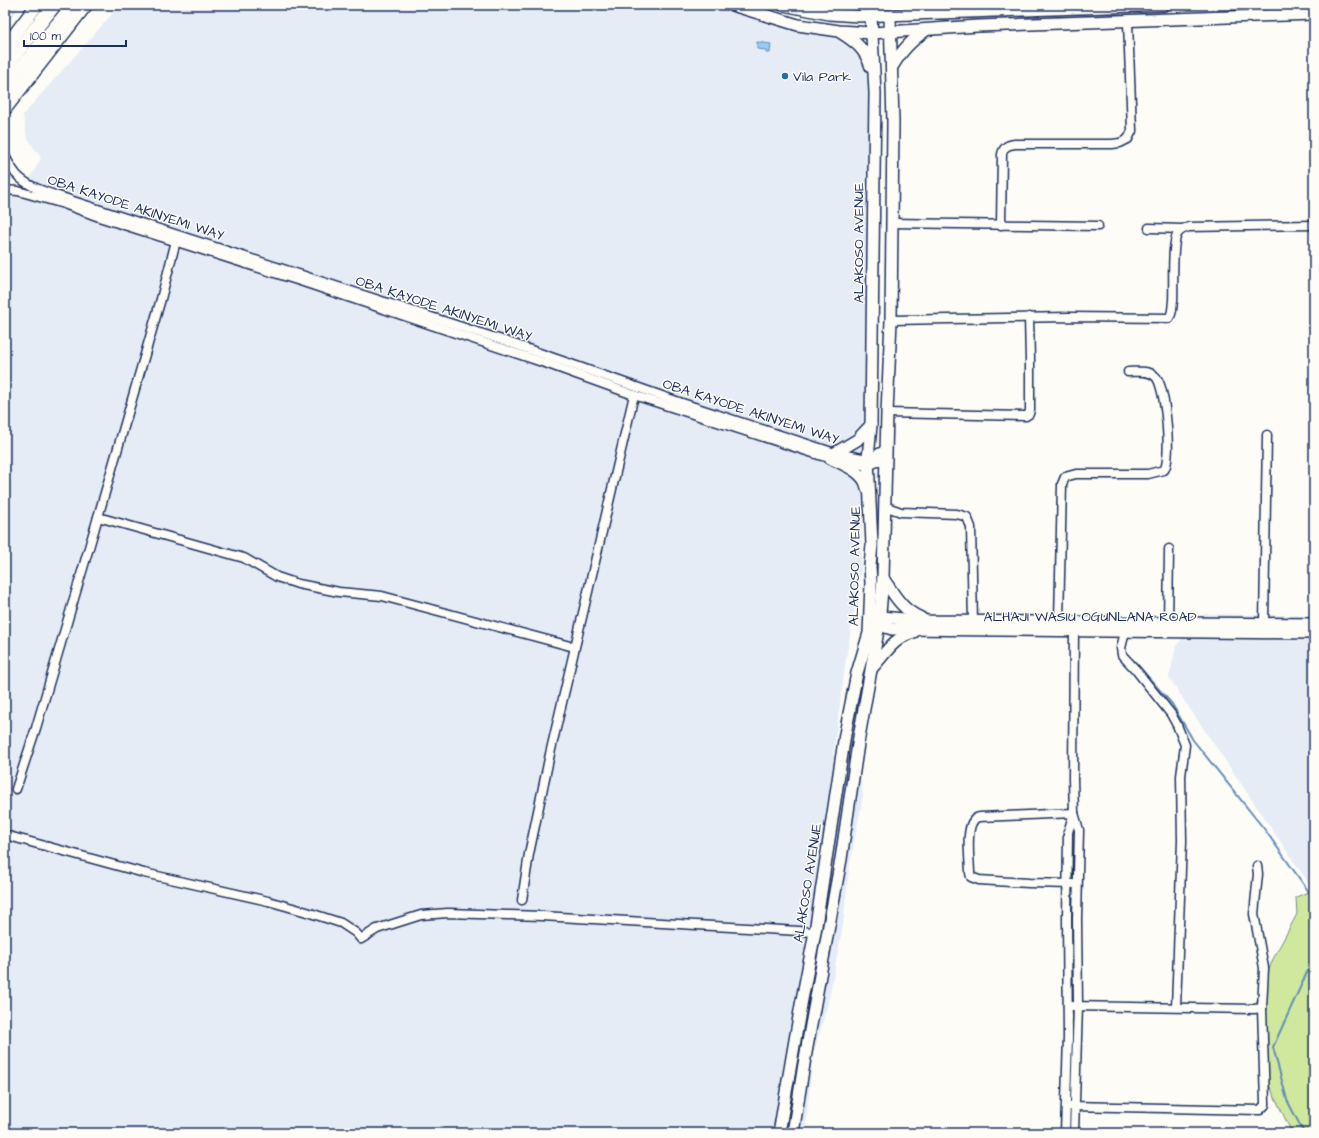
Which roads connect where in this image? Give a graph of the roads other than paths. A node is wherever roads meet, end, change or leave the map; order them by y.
1 (38, 5) edge
2 (54, 5) edge
3 (74, 5) edge
4 (86, 5) edge
5 (732, 5) edge
6 (783, 5) edge
7 (1164, 5) edge
8 (1090, 8) junction
9 (831, 10) edge
10 (1314, 14) edge
11 (871, 16) junction
12 (890, 16) junction
13 (1090, 22) junction
14 (1128, 22) junction
15 (927, 29) junction
16 (839, 31) junction
17 (891, 32) junction
18 (872, 33) junction
19 (5, 47) edge
20 (5, 67) edge
21 (892, 67) junction
22 (874, 74) junction
23 (5, 90) edge
24 (5, 109) edge
25 (5, 156) edge
26 (5, 190) edge
27 (892, 223) junction
28 (1001, 225) junction
29 (1314, 225) edge
30 (1098, 226) dead end
31 (1149, 228) dead end
32 (1182, 229) junction
33 (176, 238) junction
34 (1028, 317) junction
35 (891, 320) junction
36 (1128, 372) dead end
37 (634, 395) junction
38 (887, 413) junction
39 (871, 425) junction
40 (1268, 435) dead end
41 (886, 454) junction
42 (833, 456) junction
43 (868, 463) junction
44 (884, 506) junction
45 (871, 511) junction
46 (98, 517) junction
47 (1169, 549) dead end
48 (883, 578) junction
49 (1059, 621) junction
50 (973, 622) junction
51 (1264, 623) junction
52 (1314, 624) edge
53 (874, 625) junction
54 (927, 625) junction
55 (1074, 626) junction
56 (1168, 627) junction
57 (1125, 632) junction
58 (1314, 633) edge
59 (574, 648) junction
60 (871, 668) junction
61 (16, 789) dead end
62 (1074, 813) junction
63 (5, 835) edge
64 (1257, 866) dead end
65 (1068, 884) junction
66 (1078, 884) junction
67 (522, 900) dead end
68 (815, 932) junction
69 (1068, 1006) junction
70 (1078, 1006) junction
71 (1176, 1007) junction
72 (1262, 1008) junction
73 (1065, 1106) junction
74 (1074, 1106) junction
75 (779, 1133) edge
76 (793, 1133) edge
77 (1065, 1133) edge
78 (1074, 1133) edge

1 - 19 main road
2 - 20 highway
3 - 23 highway
4 - 24 main road
5 - 16 street
6 - 9 street
7 - 8 street
8 - 12 street
8 - 13 street
9 - 11 street
10 - 14 street
11 - 12 street
11 - 18 street, ALAKOSO AVENUE
12 - 17 street, ALAKOSO AVENUE
13 - 14 street
13 - 15 street
14 - 28 street
15 - 17 street
15 - 21 street
16 - 18 street
16 - 22 street
17 - 18 street
17 - 21 street, ALAKOSO AVENUE
18 - 22 street, ALAKOSO AVENUE
21 - 27 street, ALAKOSO AVENUE
22 - 39 street, ALAKOSO AVENUE
25 - 33 street, OBA KAYODE AKINYEMI WAY
26 - 33 street, OBA KAYODE AKINYEMI WAY
27 - 28 street
27 - 35 street, ALAKOSO AVENUE
28 - 30 street
29 - 32 street
31 - 32 street
32 - 34 street
33 - 37 street, OBA KAYODE AKINYEMI WAY
33 - 42 street, OBA KAYODE AKINYEMI WAY
33 - 46 street
34 - 35 street
34 - 38 street
35 - 38 street, ALAKOSO AVENUE
36 - 49 street
37 - 42 street, OBA KAYODE AKINYEMI WAY
37 - 59 street
38 - 41 street, ALAKOSO AVENUE
39 - 42 street
39 - 43 street, ALAKOSO AVENUE
40 - 51 street
41 - 43 street
41 - 44 street, ALAKOSO AVENUE
42 - 43 street, OBA KAYODE AKINYEMI WAY
42 - 45 street
43 - 45 street, ALAKOSO AVENUE
44 - 48 street, ALAKOSO AVENUE
44 - 50 street
45 - 53 street, ALAKOSO AVENUE
46 - 59 street
46 - 61 street
47 - 56 street
48 - 53 street, ALAKOSO AVENUE
48 - 54 street
49 - 50 street, ALHAJI WASIU OGUNLANA ROAD
49 - 55 street, ALHAJI WASIU OGUNLANA ROAD
50 - 54 street, ALHAJI WASIU OGUNLANA ROAD
51 - 52 street, ALHAJI WASIU OGUNLANA ROAD
51 - 56 street, ALHAJI WASIU OGUNLANA ROAD
53 - 54 street, ALHAJI WASIU OGUNLANA ROAD
53 - 60 street, ALAKOSO AVENUE
53 - 68 street, ALAKOSO AVENUE
54 - 55 street, ALHAJI WASIU OGUNLANA ROAD
54 - 60 street
55 - 56 street, ALHAJI WASIU OGUNLANA ROAD
55 - 57 street, ALHAJI WASIU OGUNLANA ROAD
55 - 62 street
56 - 57 street, ALHAJI WASIU OGUNLANA ROAD
56 - 58 street, ALHAJI WASIU OGUNLANA ROAD
57 - 71 street
59 - 67 street
60 - 76 street, ALAKOSO AVENUE
62 - 65 street
62 - 65 street
62 - 66 street
63 - 68 street
64 - 72 street
65 - 66 street
65 - 69 street
66 - 70 street
68 - 75 street, ALAKOSO AVENUE
69 - 70 street
69 - 73 street
70 - 71 street
70 - 74 street
71 - 72 street
72 - 74 street
73 - 74 street
73 - 77 street
74 - 78 street

